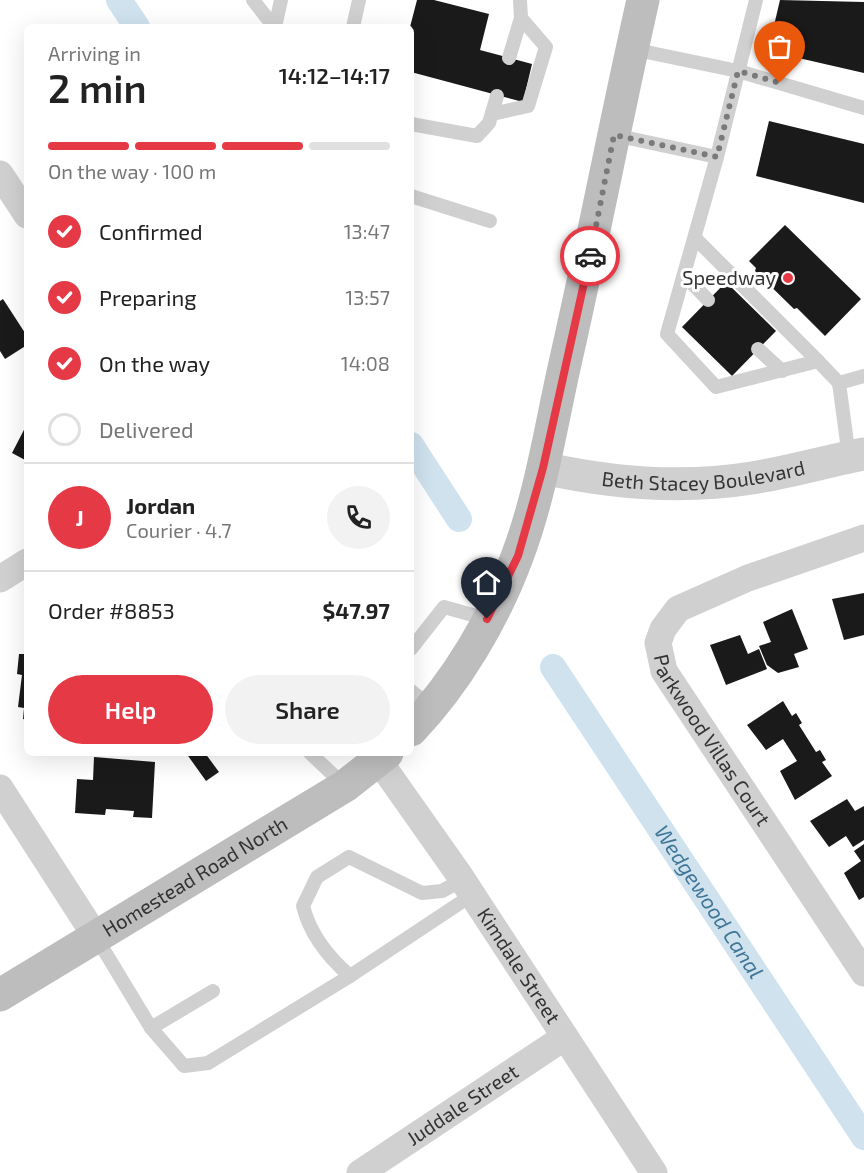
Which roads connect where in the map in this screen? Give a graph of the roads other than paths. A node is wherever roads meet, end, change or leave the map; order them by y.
1 (253, 0) edge
2 (281, 0) edge
3 (359, 0) edge
4 (520, 0) edge
5 (643, 0) edge
6 (756, 0) edge
7 (521, 18) junction
8 (273, 24) edge
9 (276, 24) edge
10 (354, 24) edge
11 (632, 49) junction
12 (509, 58) dead end
13 (738, 71) junction
14 (497, 96) dead end
15 (864, 108) edge
16 (492, 114) junction
17 (414, 125) edge
18 (614, 135) junction
19 (717, 157) junction
20 (0, 174) edge
21 (414, 197) edge
22 (24, 211) edge
23 (490, 221) dead end
24 (695, 238) junction
25 (685, 276) junction
26 (708, 300) dead end
27 (759, 349) dead end
28 (818, 362) junction
29 (782, 370) junction
30 (864, 376) edge
31 (839, 383) junction
32 (856, 455) edge
33 (543, 468) junction
34 (864, 538) edge
35 (24, 564) edge
36 (0, 579) edge
37 (487, 619) junction
38 (414, 645) edge
39 (418, 710) edge
40 (313, 756) edge
41 (383, 757) edge
42 (345, 786) junction
43 (0, 788) edge
44 (467, 887) junction
45 (96, 937) junction
46 (864, 973) edge
47 (350, 976) junction
48 (213, 991) dead end
49 (0, 995) edge
50 (152, 1028) junction
51 (564, 1037) junction
52 (360, 1173) edge
53 (654, 1173) edge

1 - 8 lane
2 - 9 lane
3 - 10 lane
4 - 7 lane
5 - 11 main road
6 - 13 lane
7 - 12 lane
7 - 16 lane
11 - 13 lane
11 - 18 main road
13 - 15 lane
13 - 19 lane
14 - 16 lane
16 - 17 lane
18 - 19 lane
18 - 33 main road
19 - 24 lane
20 - 22 street
21 - 23 lane
24 - 25 lane
24 - 28 lane
25 - 26 lane
25 - 29 lane
27 - 29 lane
28 - 29 lane
28 - 31 lane
30 - 31 lane
31 - 32 lane
32 - 33 street, Beth Stacey Boulevard
33 - 37 main road
34 - 46 street, Parkwood Villas Court
35 - 36 street
37 - 38 lane
37 - 39 main road
40 - 42 lane
41 - 42 main road, Homestead Road North
41 - 44 street, Kimdale Street
42 - 45 main road, Homestead Road North
43 - 45 street
44 - 47 lane
44 - 47 lane
44 - 51 street, Kimdale Street
45 - 49 main road, Homestead Road North
45 - 50 lane
47 - 50 lane
48 - 50 lane
51 - 52 street, Juddale Street
51 - 53 street, Kimdale Street

